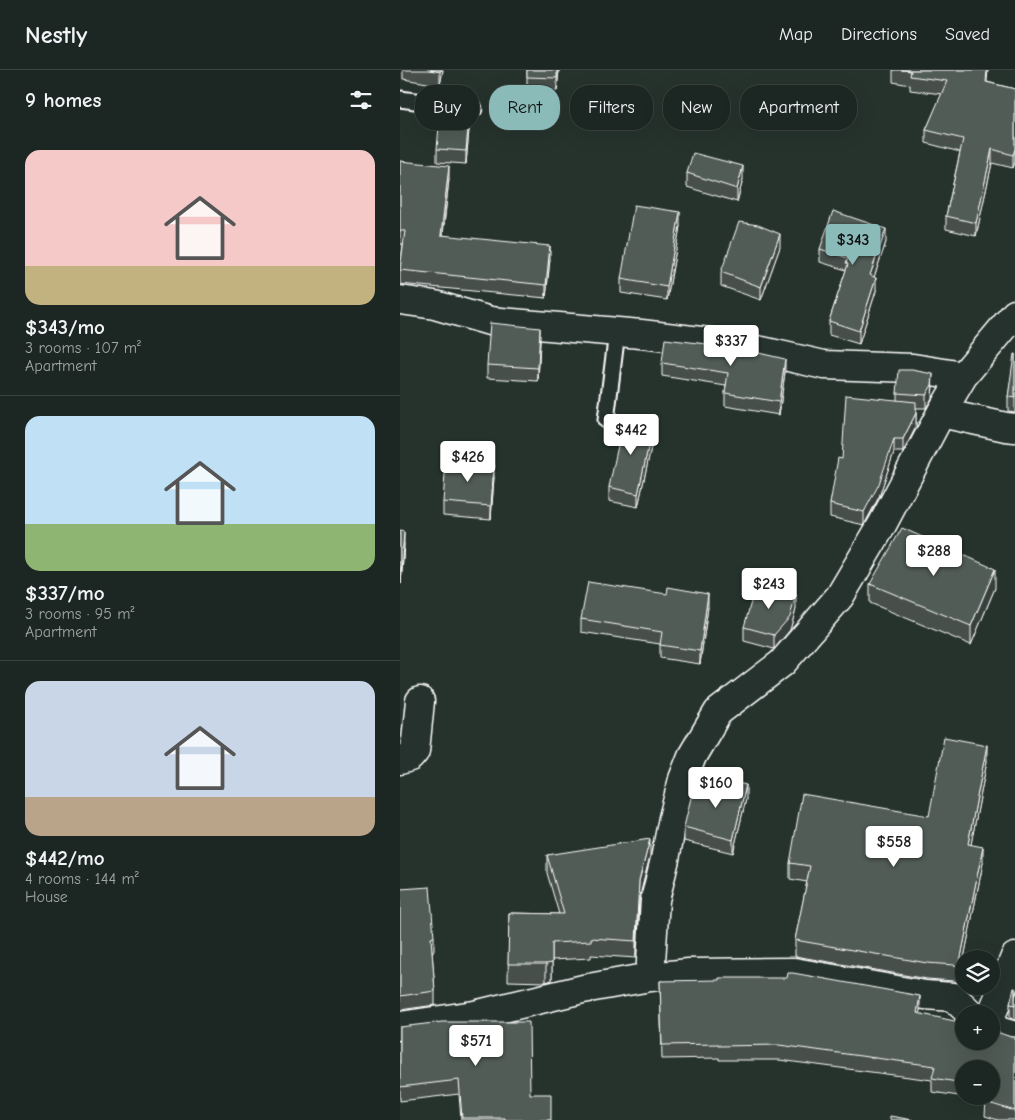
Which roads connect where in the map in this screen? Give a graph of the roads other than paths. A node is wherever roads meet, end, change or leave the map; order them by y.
1 (400, 99) edge
2 (415, 101) edge
3 (400, 300) edge
4 (1015, 314) edge
5 (617, 332) junction
6 (963, 376) junction
7 (941, 413) junction
8 (606, 420) dead end
9 (1015, 428) edge
10 (420, 701) dead end
11 (400, 760) edge
12 (1015, 957) edge
13 (650, 976) junction
14 (961, 1005) edge
15 (995, 1005) edge
16 (400, 1026) edge
17 (1000, 1032) edge
18 (1015, 1036) edge

1 - 2 lane
3 - 5 street
4 - 6 street
5 - 6 street
5 - 8 lane
6 - 7 street
7 - 9 street
7 - 13 street
10 - 11 street
12 - 15 street
13 - 14 street
13 - 16 street
17 - 18 street

